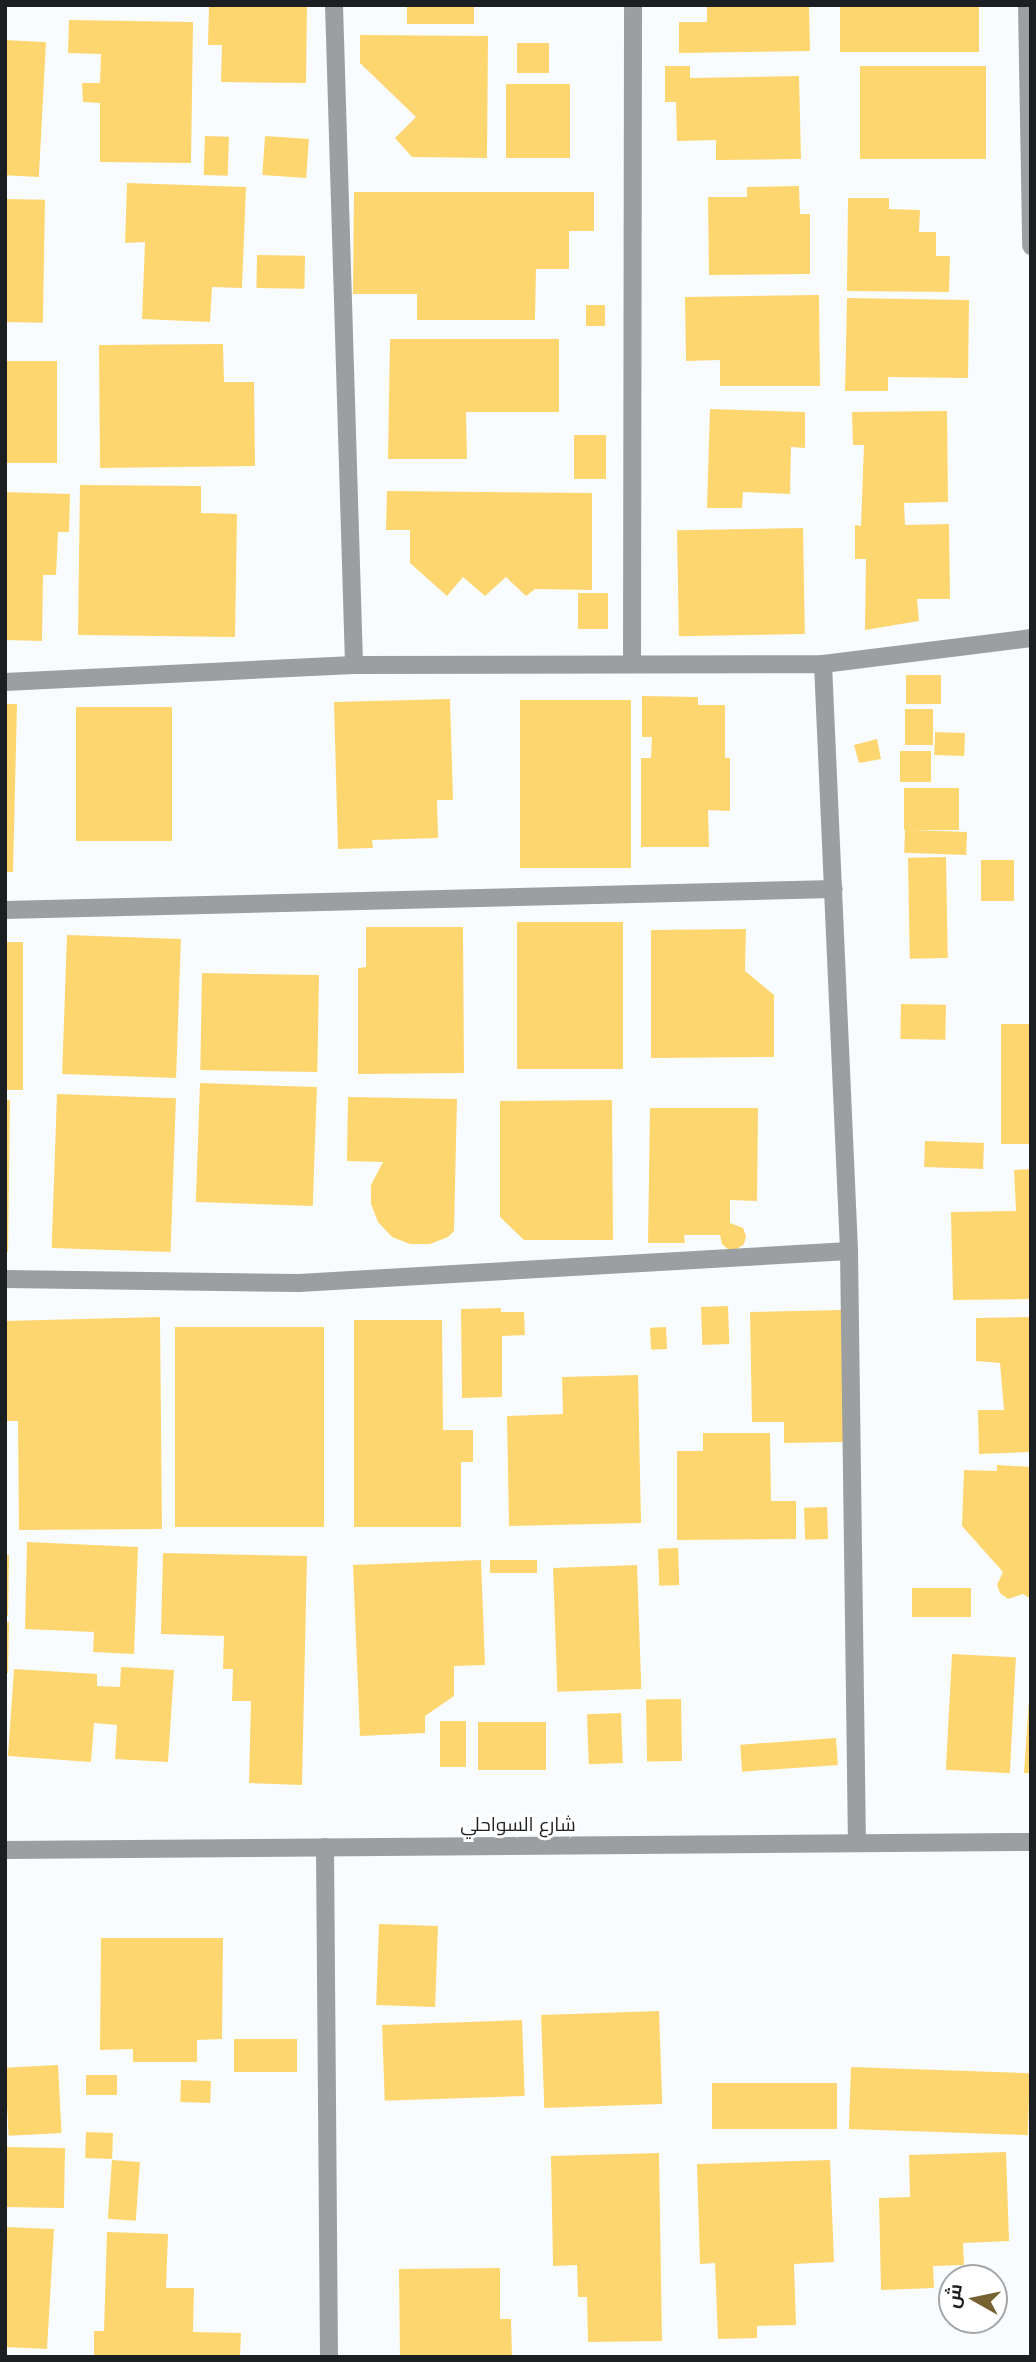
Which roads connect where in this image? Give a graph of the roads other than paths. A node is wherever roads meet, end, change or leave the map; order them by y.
1 (334, 5) edge
2 (633, 5) edge
3 (1027, 5) edge
4 (1031, 246) edge
5 (1031, 638) edge
6 (632, 664) junction
7 (822, 664) junction
8 (354, 665) junction
9 (5, 682) edge
10 (834, 889) junction
11 (5, 910) edge
12 (849, 1251) junction
13 (5, 1279) edge
14 (1031, 1842) edge
15 (857, 1843) junction
16 (325, 1847) junction
17 (5, 1850) edge
18 (330, 2357) edge

1 - 8 street
2 - 6 street
3 - 4 street
5 - 7 street
6 - 7 street
6 - 8 street
7 - 10 street
8 - 9 street
10 - 11 street
10 - 12 street
12 - 13 street
12 - 15 street
14 - 15 street, شارع السواحلي
15 - 16 street, شارع السواحلي
16 - 17 street, شارع السواحلي
16 - 18 street

